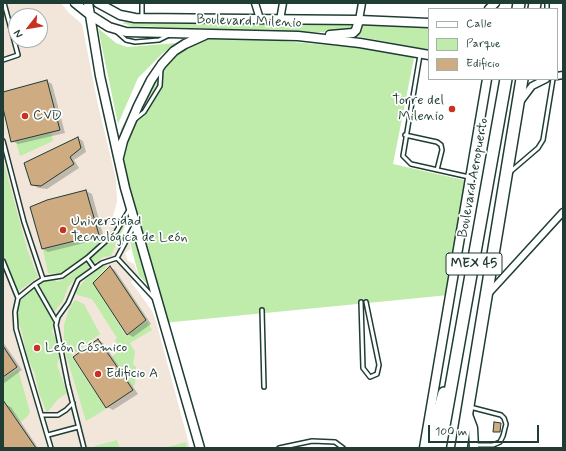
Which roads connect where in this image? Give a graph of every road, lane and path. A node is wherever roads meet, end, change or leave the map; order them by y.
1 (4, 3) edge
2 (75, 3) edge
3 (88, 3) edge
4 (98, 3) edge
5 (142, 3) edge
6 (255, 3) edge
7 (283, 3) edge
8 (362, 3) edge
9 (90, 15) junction
10 (142, 18) junction
11 (260, 20) junction
12 (280, 20) junction
13 (359, 20) junction
14 (428, 23) edge
15 (209, 33) junction
16 (324, 38) junction
17 (420, 53) junction
18 (428, 55) edge
19 (3, 60) edge
20 (506, 80) edge
21 (522, 80) edge
22 (544, 80) edge
23 (553, 80) edge
24 (485, 81) edge
25 (518, 104) junction
26 (405, 135) junction
27 (3, 141) edge
28 (118, 160) junction
29 (438, 170) junction
30 (506, 176) junction
31 (470, 177) junction
32 (131, 207) junction
33 (563, 212) edge
34 (135, 223) junction
35 (87, 258) junction
36 (117, 258) junction
37 (3, 261) edge
38 (94, 268) junction
39 (43, 279) junction
40 (36, 284) junction
41 (18, 298) junction
42 (485, 298) junction
43 (159, 302) junction
44 (361, 302) dead end
45 (366, 302) dead end
46 (262, 310) dead end
47 (370, 318) junction
48 (361, 320) junction
49 (56, 321) junction
50 (455, 361) junction
51 (264, 387) dead end
52 (73, 404) junction
53 (467, 409) junction
54 (42, 415) junction
55 (78, 426) junction
56 (48, 435) junction
57 (474, 446) edge
58 (51, 448) edge
59 (84, 448) edge
60 (200, 448) edge
61 (280, 448) edge
62 (343, 448) edge
63 (424, 448) edge
64 (429, 448) edge
65 (440, 448) edge
66 (461, 448) edge

1 - 19 lane
2 - 9 street, Boulevard Milenio
3 - 9 street
4 - 10 street, Boulevard Milenio
5 - 10 lane
6 - 11 street
7 - 12 street
8 - 13 street
9 - 15 street, Boulevard Milenio
9 - 28 street
10 - 11 street, Boulevard Milenio
11 - 12 street, Boulevard Milenio
12 - 13 street, Boulevard Milenio
13 - 14 street, Boulevard Milenio
13 - 16 street
15 - 16 street, Boulevard Milenio
15 - 28 street
16 - 17 street, Boulevard Milenio
17 - 18 street, Boulevard Milenio
17 - 26 lane
20 - 50 highway, Boulevard Aeropuerto / MEX 45
21 - 25 highway, MEX 45
22 - 25 street
23 - 30 lane
24 - 31 street, Boulevard Aeropuerto
25 - 30 highway, MEX 45
26 - 29 lane
26 - 29 lane
27 - 39 lane
28 - 32 street
29 - 31 lane
30 - 42 highway, MEX 45
31 - 63 street, Boulevard Aeropuerto
32 - 34 street
32 - 35 lane
33 - 42 street
34 - 36 lane
34 - 43 street
35 - 38 lane
35 - 39 lane
36 - 38 lane
36 - 43 lane
37 - 41 lane
38 - 49 lane
39 - 40 lane
40 - 41 lane
40 - 49 lane
41 - 54 lane
42 - 53 highway, MEX 45
43 - 60 street
44 - 48 lane
45 - 47 lane
46 - 51 lane
47 - 48 lane
47 - 48 lane
49 - 52 lane
50 - 64 highway
50 - 65 highway, Boulevard Aeropuerto / MEX 45
52 - 54 lane
52 - 55 lane
53 - 57 street
53 - 57 lane
53 - 66 highway, MEX 45
54 - 56 lane
55 - 56 lane
55 - 59 lane
56 - 58 lane
61 - 62 lane

